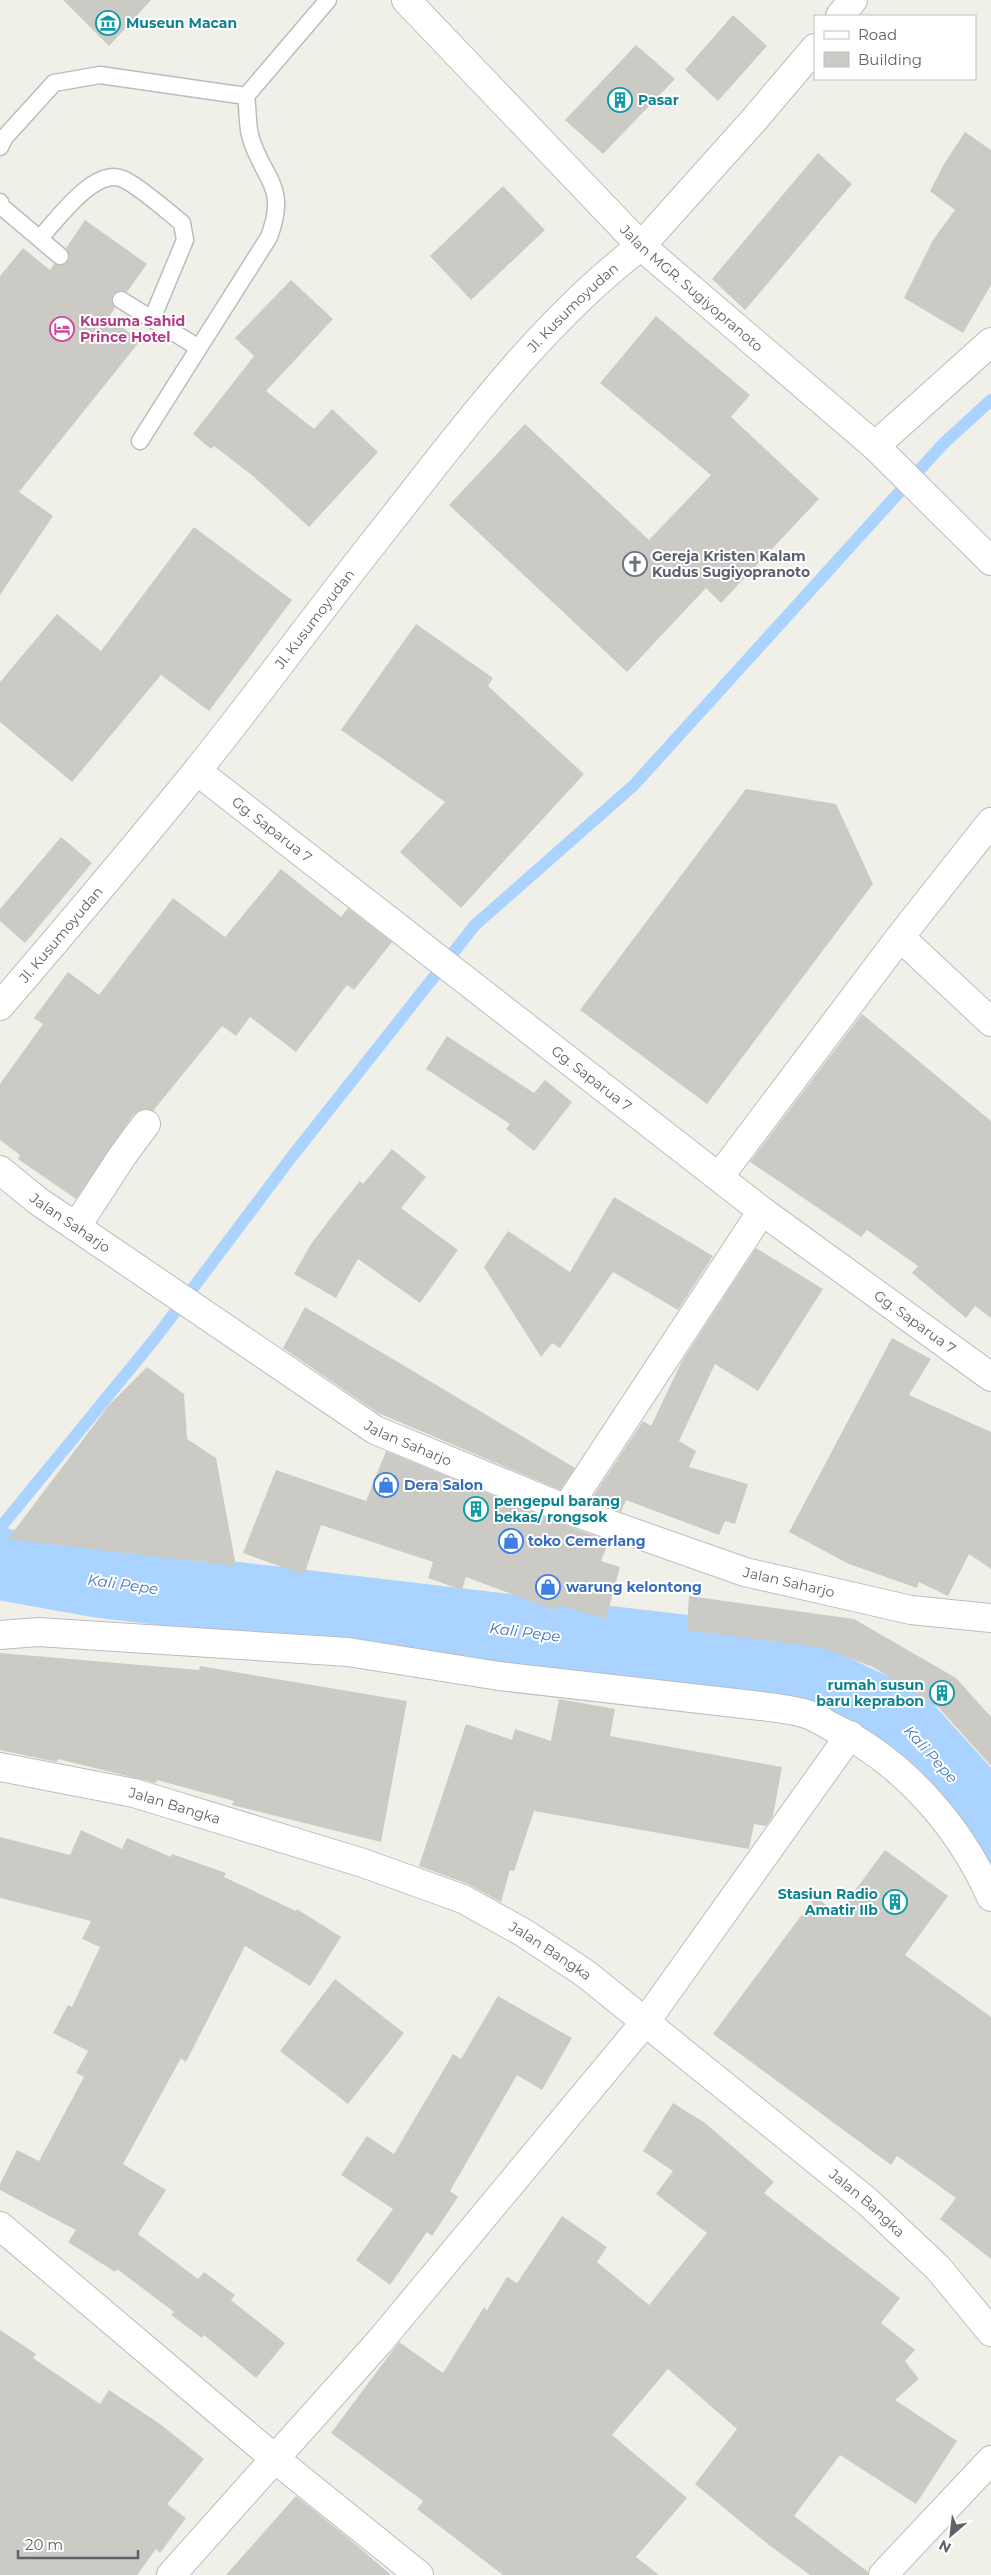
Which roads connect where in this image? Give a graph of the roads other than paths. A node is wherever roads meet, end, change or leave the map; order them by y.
1 (328, 0) edge
2 (406, 0) edge
3 (853, 0) edge
4 (841, 15) edge
5 (814, 49) edge
6 (246, 96) junction
7 (0, 147) edge
8 (0, 202) edge
9 (40, 238) junction
10 (642, 246) junction
11 (60, 256) dead end
12 (121, 300) dead end
13 (152, 319) junction
14 (991, 342) edge
15 (199, 348) junction
16 (140, 441) dead end
17 (875, 446) junction
18 (990, 559) edge
19 (197, 771) junction
20 (991, 822) edge
21 (900, 936) junction
22 (0, 1006) edge
23 (991, 1022) edge
24 (146, 1124) dead end
25 (0, 1170) edge
26 (719, 1177) junction
27 (762, 1211) junction
28 (76, 1227) junction
29 (991, 1377) edge
30 (566, 1509) junction
31 (991, 1618) edge
32 (0, 1635) edge
33 (850, 1735) junction
34 (0, 1767) edge
35 (991, 1897) edge
36 (646, 2021) junction
37 (0, 2226) edge
38 (991, 2332) edge
39 (274, 2458) junction
40 (991, 2460) edge
41 (171, 2575) edge
42 (419, 2575) edge
43 (883, 2575) edge

1 - 6 lane
2 - 10 street, Jalan MGR. Sugiyopranoto
3 - 4 street
5 - 10 street, Jl. Kusumoyudan
6 - 7 lane
6 - 15 lane
8 - 9 lane
9 - 11 lane
9 - 13 lane
10 - 17 street, Jalan MGR. Sugiyopranoto
10 - 19 street, Jl. Kusumoyudan
12 - 13 lane
13 - 15 lane
14 - 17 street
15 - 16 lane
17 - 18 street, Jalan MGR. Sugiyopranoto
19 - 22 street, Jl. Kusumoyudan
19 - 26 street, Gg. Saparua 7
20 - 21 street
21 - 23 street
21 - 26 street
24 - 28 street
25 - 28 street, Jalan Saharjo
26 - 27 street, Gg. Saparua 7
27 - 29 street, Gg. Saparua 7
27 - 30 street
28 - 30 street, Jalan Saharjo
30 - 31 street, Jalan Saharjo
32 - 33 street
33 - 35 street
33 - 36 street
34 - 36 street, Jalan Bangka
36 - 38 street, Jalan Bangka
36 - 39 street
37 - 39 street
39 - 41 street
39 - 42 street
40 - 43 street

